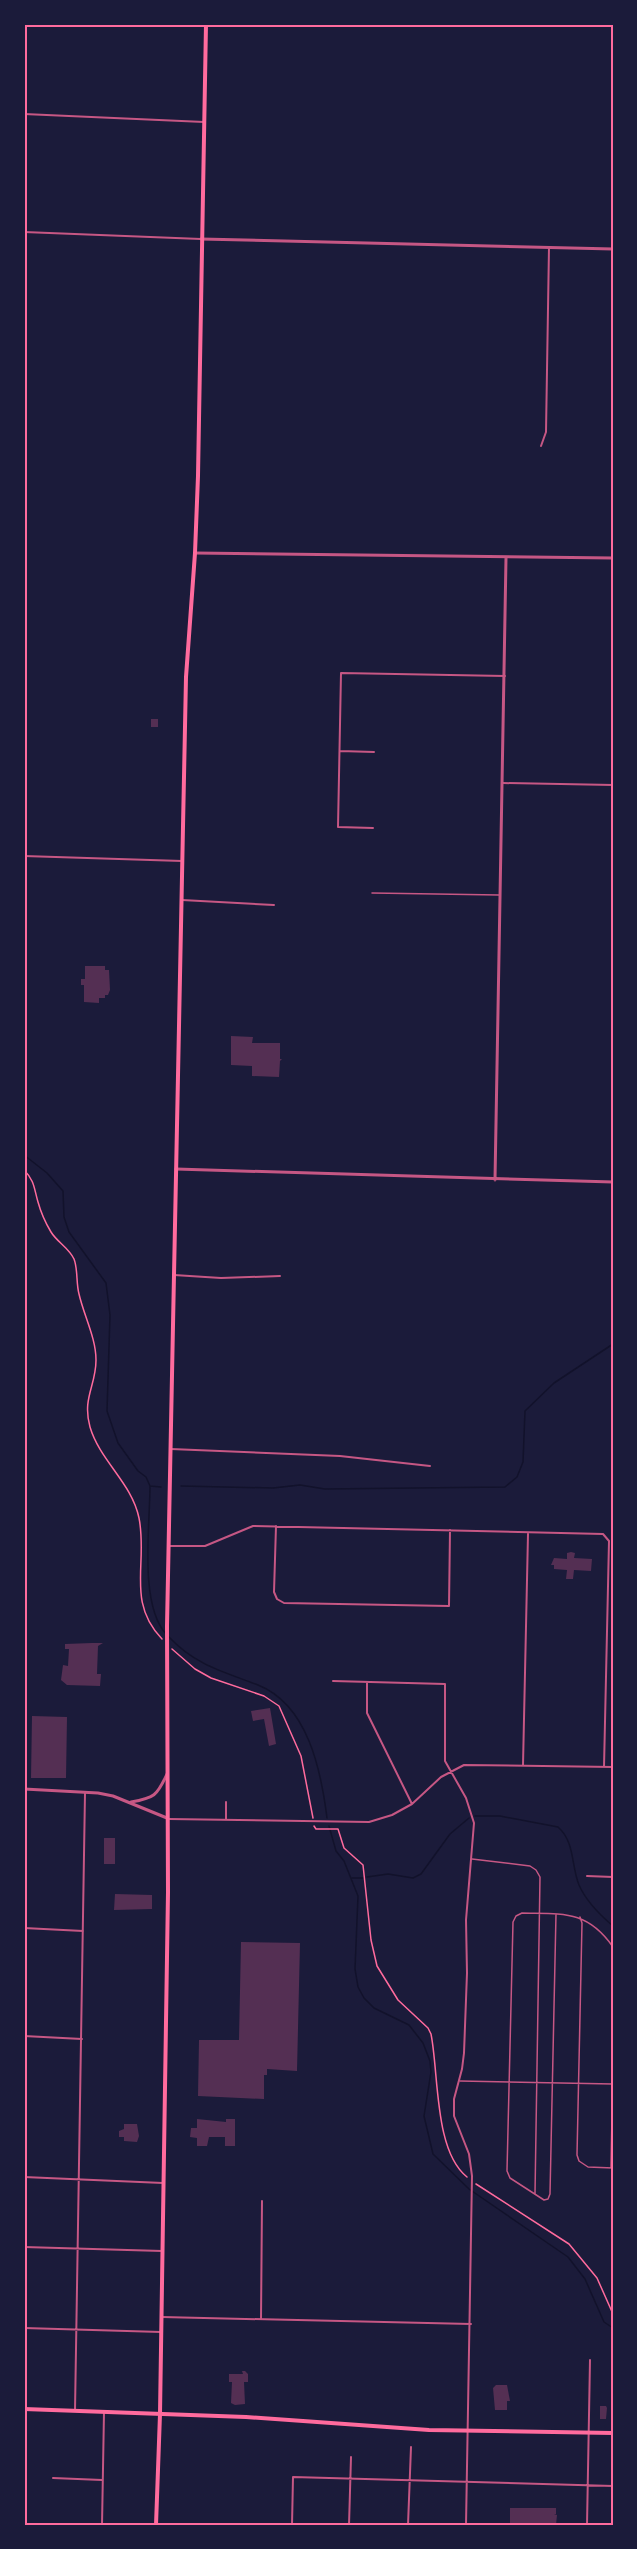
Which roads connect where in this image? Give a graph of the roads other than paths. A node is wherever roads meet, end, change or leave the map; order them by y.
1 (206, 24) edge
2 (24, 114) edge
3 (204, 122) junction
4 (24, 232) edge
5 (201, 239) junction
6 (549, 247) junction
7 (613, 249) edge
8 (541, 447) dead end
9 (195, 553) junction
10 (506, 558) junction
11 (613, 558) edge
12 (505, 676) junction
13 (340, 751) junction
14 (374, 752) dead end
15 (503, 783) junction
16 (613, 785) edge
17 (373, 828) dead end
18 (24, 856) edge
19 (182, 861) junction
20 (372, 892) dead end
21 (500, 895) junction
22 (182, 900) junction
23 (274, 905) dead end
24 (176, 1169) junction
25 (495, 1180) junction
26 (613, 1182) edge
27 (174, 1275) junction
28 (280, 1276) dead end
29 (171, 1449) junction
30 (430, 1466) dead end
31 (276, 1526) junction
32 (450, 1530) junction
33 (528, 1533) junction
34 (169, 1546) junction
35 (607, 1617) junction
36 (613, 1618) edge
37 (333, 1682) dead end
38 (367, 1682) junction
39 (606, 1696) junction
40 (613, 1696) edge
41 (523, 1765) junction
42 (604, 1767) junction
43 (613, 1767) edge
44 (168, 1770) junction
45 (450, 1770) junction
46 (25, 1789) edge
47 (85, 1791) junction
48 (130, 1802) junction
49 (226, 1802) dead end
50 (412, 1804) junction
51 (169, 1819) junction
52 (226, 1820) junction
53 (24, 1855) edge
54 (472, 1859) junction
55 (587, 1876) dead end
56 (613, 1876) edge
57 (540, 1914) junction
58 (556, 1914) junction
59 (580, 1917) junction
60 (24, 1928) edge
61 (83, 1931) junction
62 (613, 1947) edge
63 (24, 2036) edge
64 (82, 2038) junction
65 (613, 2061) edge
66 (459, 2080) junction
67 (509, 2082) junction
68 (537, 2083) junction
69 (552, 2083) junction
70 (579, 2084) junction
71 (613, 2084) edge
72 (612, 2168) edge
73 (24, 2177) edge
74 (79, 2179) junction
75 (164, 2182) junction
76 (535, 2194) junction
77 (262, 2201) dead end
78 (24, 2247) edge
79 (77, 2248) junction
80 (162, 2251) junction
81 (162, 2317) junction
82 (261, 2319) junction
83 (471, 2324) junction
84 (24, 2328) edge
85 (76, 2329) junction
86 (161, 2331) junction
87 (590, 2360) dead end
88 (24, 2409) edge
89 (75, 2411) junction
90 (104, 2412) junction
91 (160, 2414) junction
92 (468, 2431) junction
93 (589, 2432) junction
94 (613, 2433) edge
95 (411, 2447) dead end
96 (351, 2457) dead end
97 (53, 2478) dead end
98 (102, 2480) junction
99 (350, 2480) junction
100 (409, 2482) junction
101 (467, 2484) junction
102 (613, 2486) edge
103 (587, 2487) junction
104 (102, 2525) edge
105 (156, 2525) edge
106 (292, 2525) edge
107 (349, 2525) edge
108 (408, 2525) edge
109 (466, 2525) edge
110 (587, 2525) edge

1 - 3 main road
2 - 3 street
3 - 5 main road
4 - 5 street
5 - 6 street
5 - 9 main road
6 - 7 street
6 - 8 street
9 - 10 street
9 - 19 main road
10 - 11 street
10 - 12 street
12 - 13 street
12 - 15 street
13 - 14 street
13 - 17 street
15 - 16 street
15 - 21 street
18 - 19 street
19 - 22 main road
20 - 21 lane
21 - 25 street
22 - 23 street
22 - 24 main road
24 - 25 street
24 - 27 main road
25 - 26 street
27 - 28 street
27 - 29 main road
29 - 30 street
29 - 34 main road
31 - 32 street
31 - 32 street
31 - 34 street
32 - 33 street
33 - 35 street
33 - 41 street
34 - 44 main road
35 - 36 street
35 - 39 street
37 - 38 street
38 - 45 street
38 - 50 street
39 - 40 street
39 - 42 street
41 - 42 street
41 - 45 street
42 - 43 street
44 - 48 street
44 - 51 main road
45 - 50 street
45 - 54 street
46 - 47 street
46 - 53 street
47 - 48 street
47 - 61 street
48 - 51 street
49 - 52 street
50 - 52 street
51 - 52 street
51 - 75 main road
54 - 57 lane
54 - 66 street
55 - 56 street
57 - 58 lane
57 - 67 lane
57 - 68 lane
58 - 59 lane
58 - 69 lane
59 - 62 lane
59 - 70 lane
60 - 61 street
61 - 64 street
63 - 64 street
64 - 74 street
65 - 71 lane
66 - 67 lane
66 - 83 street
67 - 68 lane
67 - 76 lane
68 - 69 lane
68 - 76 lane
69 - 70 lane
69 - 76 lane
70 - 71 lane
70 - 72 lane
71 - 72 lane
73 - 74 street
74 - 75 street
74 - 79 street
75 - 80 main road
77 - 82 street
78 - 79 street
79 - 80 street
79 - 85 street
80 - 81 main road
81 - 82 street
81 - 86 main road
82 - 83 street
83 - 92 street
84 - 85 street
85 - 86 street
85 - 89 street
86 - 91 main road
87 - 93 street
88 - 89 main road
89 - 90 main road
90 - 91 main road
90 - 98 street
91 - 92 main road
91 - 105 main road
92 - 93 main road
92 - 101 street
93 - 94 main road
93 - 103 street
95 - 100 street
96 - 99 street
97 - 98 street
98 - 104 street
99 - 100 street
99 - 106 street
99 - 107 street
100 - 101 street
100 - 108 street
101 - 103 street
101 - 109 street
102 - 103 street
103 - 110 street

